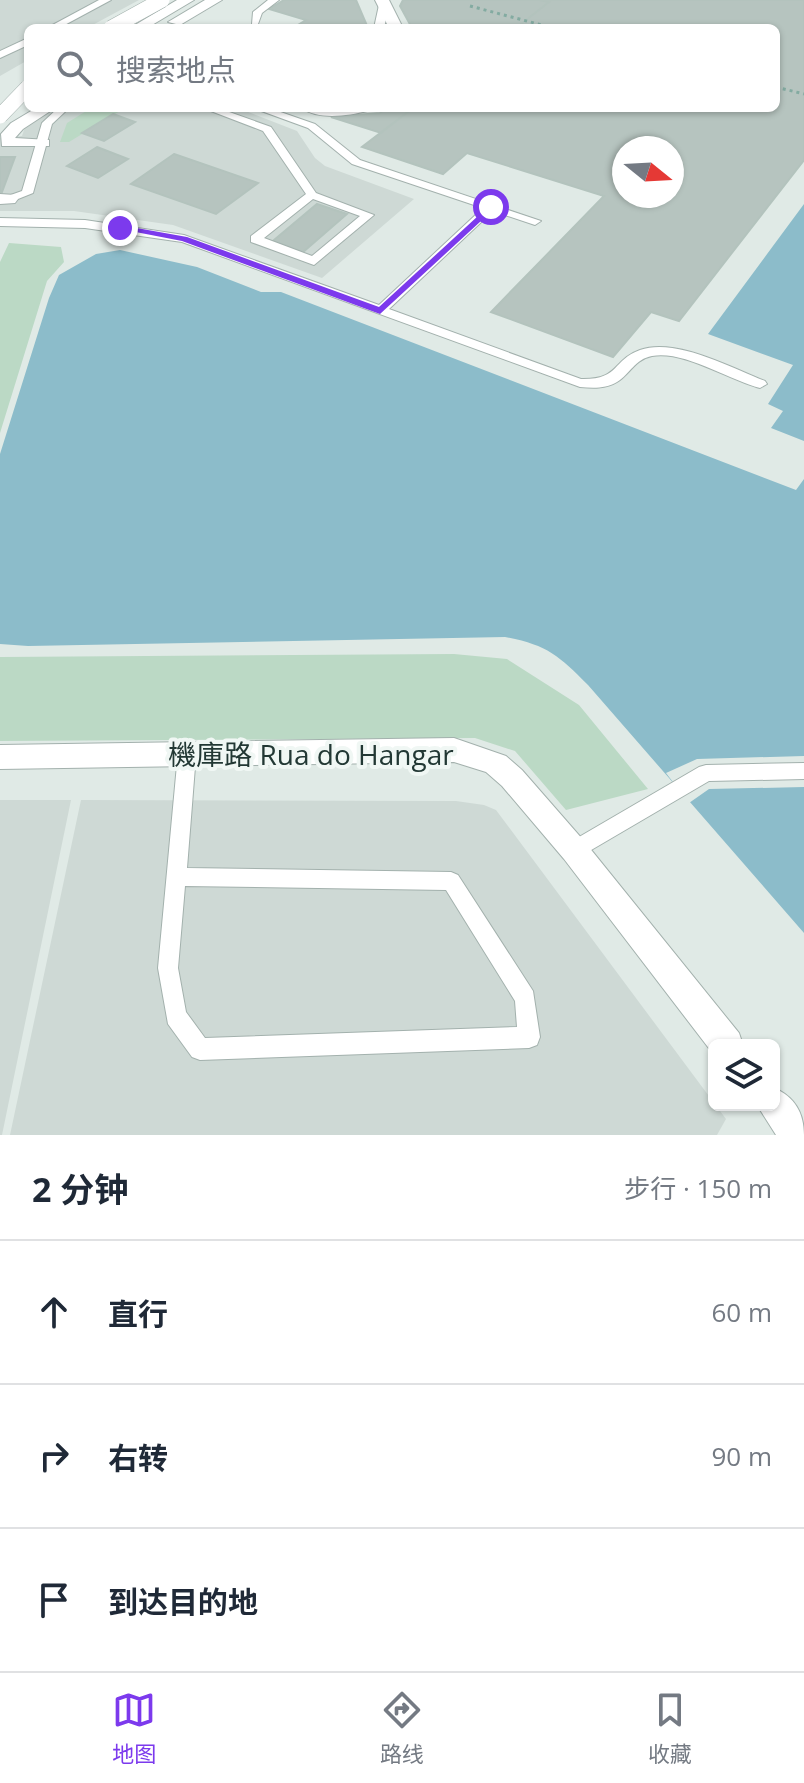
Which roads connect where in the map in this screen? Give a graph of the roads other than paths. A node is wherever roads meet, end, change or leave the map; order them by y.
1 (106, 0) edge
2 (162, 0) edge
3 (187, 0) edge
4 (215, 0) edge
5 (257, 0) edge
6 (274, 0) edge
7 (382, 2) edge
8 (60, 24) edge
9 (118, 24) edge
10 (160, 24) edge
11 (256, 24) edge
12 (256, 24) edge
13 (379, 24) edge
14 (394, 24) edge
15 (24, 43) edge
16 (1, 53) edge
17 (24, 91) edge
18 (24, 104) edge
19 (40, 112) edge
20 (59, 112) edge
21 (219, 112) edge
22 (270, 112) edge
23 (0, 114) edge
24 (25, 120) junction
25 (0, 128) edge
26 (43, 143) junction
27 (312, 195) junction
28 (5, 199) edge
29 (491, 207) junction
30 (535, 221) dead end
31 (0, 222) edge
32 (380, 311) junction
33 (760, 384) dead end
34 (187, 754) junction
35 (0, 757) edge
36 (804, 771) edge
37 (574, 850) junction
38 (176, 877) junction
39 (722, 1039) edge
40 (779, 1111) edge
41 (797, 1135) edge

1 - 8 lane
2 - 9 street, bridge
3 - 10 street
4 - 10 street
5 - 11 lane
6 - 12 lane
7 - 13 lane
7 - 14 street
15 - 16 lane
17 - 23 street, bridge
18 - 23 street
19 - 24 street
20 - 26 lane
21 - 27 lane
22 - 29 lane
24 - 25 street
24 - 26 street
26 - 28 lane
27 - 27 lane
29 - 30 lane
29 - 32 lane
31 - 32 lane
32 - 33 lane
34 - 35 street, 機庫路 Rua do Hangar
34 - 37 street, 機庫路 Rua do Hangar
34 - 38 lane
36 - 37 lane
37 - 39 street, 機庫路 Rua do Hangar
38 - 38 lane
40 - 41 street

